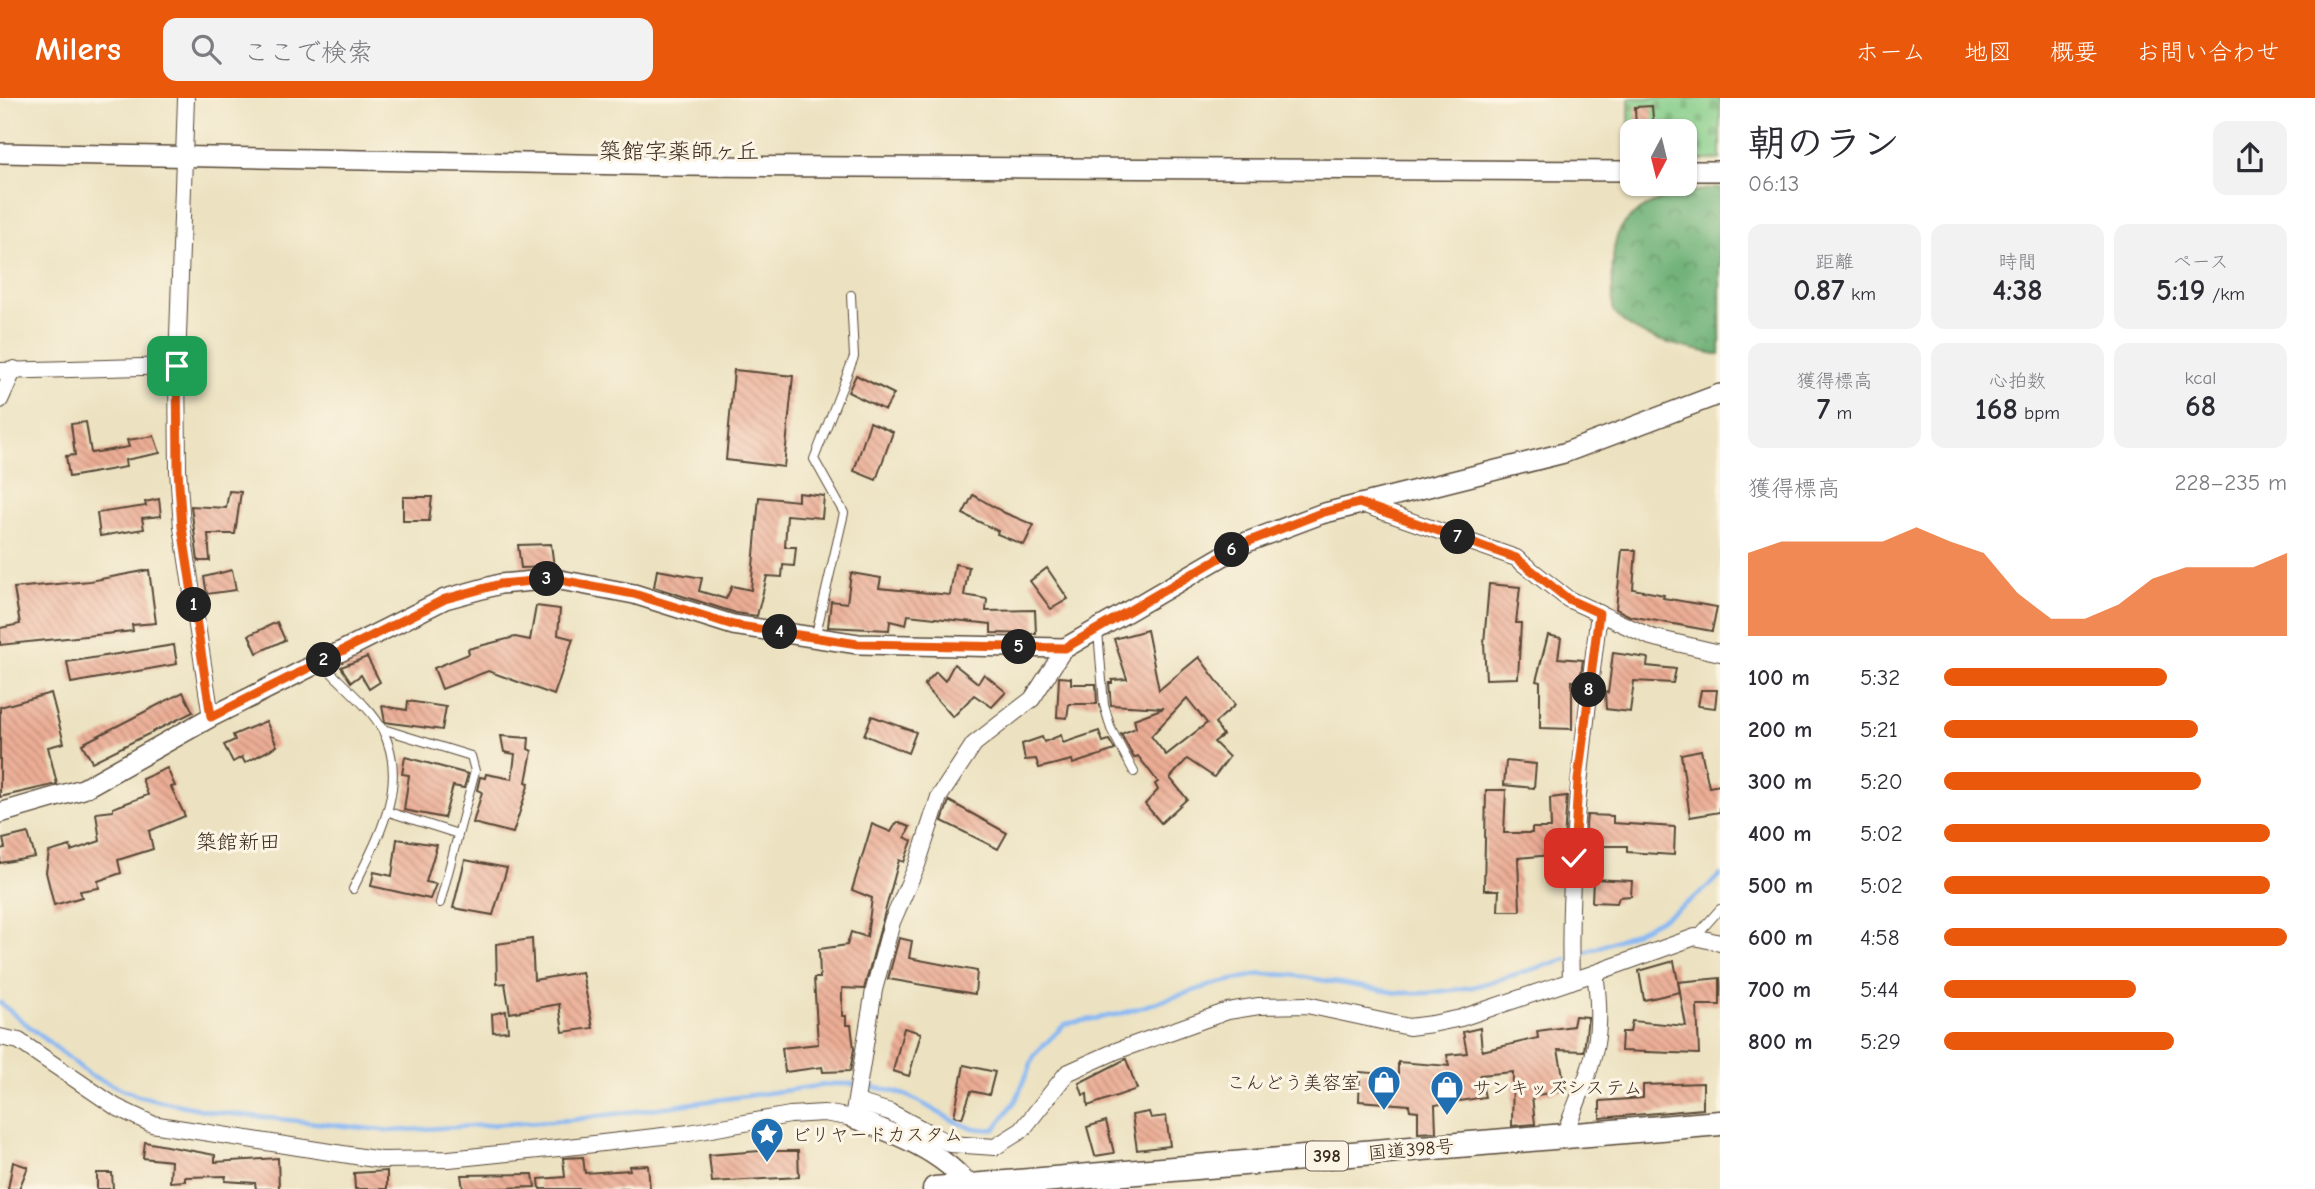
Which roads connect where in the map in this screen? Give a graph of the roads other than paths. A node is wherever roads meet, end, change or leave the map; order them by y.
1 (186, 98) edge
2 (0, 153) edge
3 (183, 156) junction
4 (1620, 171) edge
5 (1698, 171) edge
6 (1720, 171) edge
7 (851, 295) dead end
8 (177, 366) junction
9 (7, 370) edge
10 (1720, 394) edge
11 (0, 400) edge
12 (1359, 503) junction
13 (1599, 613) junction
14 (1098, 629) junction
15 (815, 638) junction
16 (1065, 648) junction
17 (1720, 653) edge
18 (320, 662) junction
19 (211, 717) junction
20 (383, 729) junction
21 (1134, 772) dead end
22 (389, 812) junction
23 (0, 813) edge
24 (458, 834) junction
25 (353, 889) dead end
26 (440, 903) dead end
27 (1720, 909) edge
28 (1695, 937) junction
29 (1720, 943) edge
30 (1595, 973) junction
31 (1571, 975) junction
32 (0, 1037) edge
33 (856, 1105) junction
34 (1720, 1123) edge
35 (1564, 1136) junction
36 (971, 1188) edge
37 (935, 1189) edge

1 - 3 street
2 - 3 street
3 - 4 street
3 - 8 street
5 - 6 street
7 - 15 lane
8 - 9 street
8 - 19 street
9 - 11 street
10 - 12 street
12 - 13 street
12 - 14 street
13 - 17 street
13 - 31 street
14 - 16 street
14 - 21 lane
15 - 16 street
15 - 18 street
16 - 33 street
18 - 19 street
18 - 20 lane
19 - 23 street
20 - 22 lane
20 - 24 lane
22 - 24 lane
22 - 25 lane
24 - 26 lane
27 - 28 lane
28 - 29 street
28 - 30 street
30 - 31 street
30 - 35 street
31 - 33 street
32 - 33 street
33 - 36 street
34 - 35 highway, 国道398号 / 398
35 - 36 highway, 国道398号 / 398
36 - 37 highway, 国道398号 / 398

